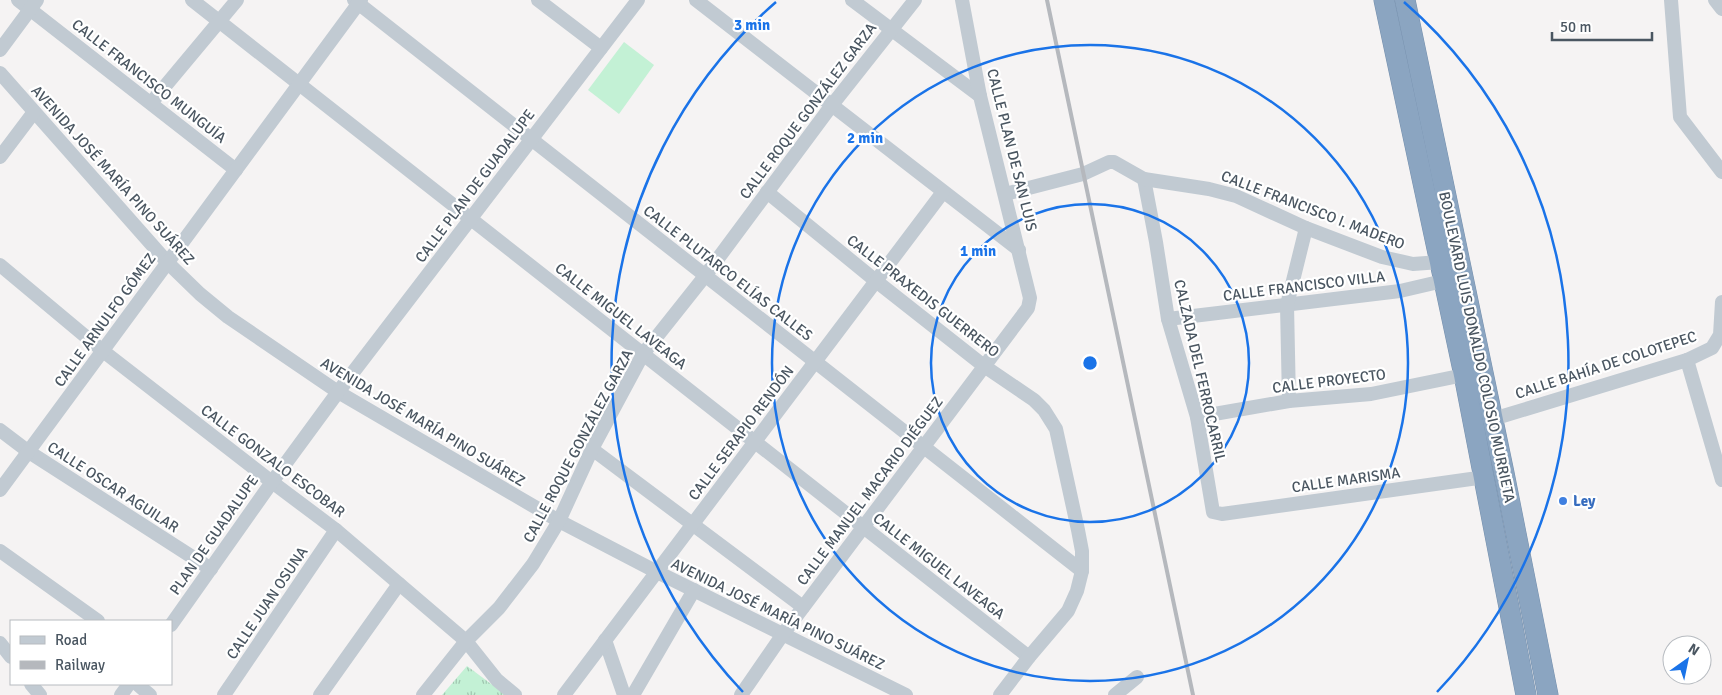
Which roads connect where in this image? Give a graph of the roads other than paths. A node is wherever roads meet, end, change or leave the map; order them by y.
1 (18, 0) edge
2 (192, 0) edge
3 (237, 0) edge
4 (538, 0) edge
5 (638, 0) edge
6 (696, 0) edge
7 (852, 0) edge
8 (915, 0) edge
9 (962, 0) edge
10 (1384, 0) edge
11 (1404, 0) edge
12 (1671, 0) edge
13 (1715, 0) edge
14 (358, 1) edge
15 (34, 5) edge
16 (1722, 8) edge
17 (219, 21) junction
18 (891, 29) junction
19 (601, 48) junction
20 (0, 50) edge
21 (0, 74) edge
22 (299, 84) junction
23 (980, 96) junction
24 (152, 103) junction
25 (832, 105) junction
26 (34, 112) junction
27 (531, 139) junction
28 (0, 157) edge
29 (236, 170) junction
30 (1722, 172) edge
31 (1144, 179) junction
32 (767, 192) junction
33 (944, 192) junction
34 (1005, 194) junction
35 (471, 219) junction
36 (1306, 228) junction
37 (1019, 250) junction
38 (168, 262) junction
39 (0, 265) edge
40 (1441, 272) junction
41 (705, 276) junction
42 (876, 281) junction
43 (1722, 302) edge
44 (1287, 305) junction
45 (1028, 308) joint
46 (1168, 319) junction
47 (1721, 336) edge
48 (103, 351) junction
49 (643, 354) junction
50 (1686, 360) junction
51 (815, 362) junction
52 (984, 366) junction
53 (1464, 376) junction
54 (338, 392) junction
55 (1288, 401) junction
56 (1197, 417) junction
57 (1493, 419) junction
58 (0, 430) edge
59 (755, 442) junction
60 (924, 447) junction
61 (592, 449) junction
62 (30, 452) junction
63 (1485, 478) junction
64 (1722, 480) edge
65 (272, 482) junction
66 (0, 490) edge
67 (1213, 512) joint
68 (559, 522) junction
69 (693, 524) junction
70 (864, 527) junction
71 (336, 530) junction
72 (0, 551) edge
73 (211, 569) junction
74 (1082, 571) junction
75 (657, 572) junction
76 (399, 584) junction
77 (694, 590) junction
78 (803, 607) junction
79 (97, 620) edge
80 (172, 624) edge
81 (783, 634) junction
82 (605, 640) junction
83 (466, 641) junction
84 (0, 642) edge
85 (10, 656) edge
86 (1029, 657) junction
87 (1137, 677) dead end
88 (32, 685) edge
89 (138, 685) edge
90 (40, 695) edge
91 (150, 695) edge
92 (224, 695) edge
93 (320, 695) edge
94 (423, 695) edge
95 (515, 695) edge
96 (564, 695) edge
97 (624, 695) edge
98 (633, 695) edge
99 (741, 695) edge
100 (906, 695) edge
101 (1000, 695) edge
102 (1115, 695) edge
103 (1526, 695) edge
104 (1548, 695) edge

1 - 15 street, CALLE FRANCISCO MUNGUÍA
2 - 17 street, CALLE MIGUEL LAVEAGA
3 - 17 street
4 - 19 street
5 - 19 street, CALLE PLAN DE GUADALUPE
6 - 25 street
7 - 18 street
8 - 18 street, CALLE ROQUE GONZÁLEZ GARZA
9 - 23 street, CALLE PLAN DE SAN LUIS
10 - 40 highway, BOULEVARD LUIS DONALDO COLOSIO MURRIETA
11 - 57 highway, BOULEVARD LUIS DONALDO COLOSIO MURRIETA
12 - 30 street
13 - 16 street
14 - 22 street, CALLE ARNULFO GÓMEZ
14 - 27 street, CALLE PLUTARCO ELÍAS CALLES
15 - 20 street
15 - 24 street, CALLE FRANCISCO MUNGUÍA
17 - 22 street, CALLE MIGUEL LAVEAGA
17 - 24 street
18 - 23 street
18 - 25 street, CALLE ROQUE GONZÁLEZ GARZA
19 - 27 street, CALLE PLAN DE GUADALUPE
21 - 26 street, AVENIDA JOSÉ MARÍA PINO SUÁREZ
22 - 29 street, CALLE ARNULFO GÓMEZ
22 - 35 street, CALLE MIGUEL LAVEAGA
23 - 34 street, CALLE PLAN DE SAN LUIS
24 - 29 street, CALLE FRANCISCO MUNGUÍA
25 - 32 street, CALLE ROQUE GONZÁLEZ GARZA
25 - 33 street
26 - 28 street
26 - 38 street, AVENIDA JOSÉ MARÍA PINO SUÁREZ
27 - 35 street, CALLE PLAN DE GUADALUPE
27 - 41 street, CALLE PLUTARCO ELÍAS CALLES
29 - 38 street, CALLE ARNULFO GÓMEZ
31 - 34 street, CALLE FRANCISCO I. MADERO
31 - 36 street, CALLE FRANCISCO I. MADERO
31 - 46 street, CALZADA DEL FERROCARRIL
32 - 41 street, CALLE ROQUE GONZÁLEZ GARZA
32 - 42 street, CALLE PRAXEDIS GUERRERO
33 - 37 street
33 - 42 street, CALLE SERAPIO RENDÓN
34 - 37 street, CALLE PLAN DE SAN LUIS
35 - 49 street, CALLE MIGUEL LAVEAGA
35 - 54 street, CALLE PLAN DE GUADALUPE
36 - 40 street, CALLE FRANCISCO I. MADERO
36 - 44 street
37 - 45 street, CALLE PLAN DE SAN LUIS
38 - 48 street, CALLE ARNULFO GÓMEZ
38 - 54 street, AVENIDA JOSÉ MARÍA PINO SUÁREZ
39 - 48 street, CALLE GONZALO ESCOBAR
40 - 44 street, CALLE FRANCISCO VILLA
40 - 53 highway, BOULEVARD LUIS DONALDO COLOSIO MURRIETA
41 - 49 street, CALLE ROQUE GONZÁLEZ GARZA
41 - 51 street, CALLE PLUTARCO ELÍAS CALLES
42 - 51 street, CALLE SERAPIO RENDÓN
42 - 52 street, CALLE PRAXEDIS GUERRERO
43 - 47 street, CALLE BAHÍA DE COLOTEPEC
44 - 46 street, CALLE FRANCISCO VILLA
44 - 55 street
45 - 52 street, CALLE MANUEL MACARIO DIÉGUEZ
46 - 56 street, CALZADA DEL FERROCARRIL
47 - 50 street, CALLE BAHÍA DE COLOTEPEC
48 - 62 street, CALLE ARNULFO GÓMEZ
48 - 65 street, CALLE GONZALO ESCOBAR
49 - 59 street, CALLE MIGUEL LAVEAGA
49 - 61 street, CALLE ROQUE GONZÁLEZ GARZA
50 - 57 street, CALLE BAHÍA DE COLOTEPEC
50 - 64 street
51 - 59 street, CALLE SERAPIO RENDÓN
51 - 60 street, CALLE PLUTARCO ELÍAS CALLES
52 - 60 street, CALLE MANUEL MACARIO DIÉGUEZ
52 - 74 street, CALLE PRAXEDIS GUERRERO
53 - 55 street, CALLE PROYECTO
53 - 63 highway, BOULEVARD LUIS DONALDO COLOSIO MURRIETA
54 - 65 street, PLAN DE GUADALUPE
54 - 68 street, AVENIDA JOSÉ MARÍA PINO SUÁREZ
55 - 56 street, CALLE PROYECTO
56 - 67 street, CALZADA DEL FERROCARRIL
57 - 104 highway, BOULEVARD LUIS DONALDO COLOSIO MURRIETA
58 - 62 street, CALLE OSCAR AGUILAR
59 - 69 street, CALLE SERAPIO RENDÓN
59 - 70 street, CALLE MIGUEL LAVEAGA
60 - 70 street, CALLE MANUEL MACARIO DIÉGUEZ
60 - 74 street, CALLE PLUTARCO ELÍAS CALLES
61 - 68 street, CALLE ROQUE GONZÁLEZ GARZA
61 - 69 street
62 - 66 street, CALLE ARNULFO GÓMEZ
62 - 73 street, CALLE OSCAR AGUILAR
63 - 67 street, CALLE MARISMA
63 - 103 highway, BOULEVARD LUIS DONALDO COLOSIO MURRIETA
65 - 71 street, CALLE GONZALO ESCOBAR
65 - 73 street, PLAN DE GUADALUPE
68 - 75 street, AVENIDA JOSÉ MARÍA PINO SUÁREZ
68 - 83 street, CALLE ROQUE GONZÁLEZ GARZA
69 - 75 street, CALLE SERAPIO RENDÓN
69 - 78 street
70 - 78 street, CALLE MANUEL MACARIO DIÉGUEZ
70 - 86 street, CALLE MIGUEL LAVEAGA
71 - 76 street, CALLE GONZALO ESCOBAR
71 - 92 street, CALLE JUAN OSUNA
72 - 79 street
73 - 80 street, PLAN DE GUADALUPE
74 - 86 street
75 - 77 street, AVENIDA JOSÉ MARÍA PINO SUÁREZ
75 - 82 street, CALLE SERAPIO RENDÓN
76 - 83 street, CALLE GONZALO ESCOBAR
76 - 93 street
77 - 81 street, AVENIDA JOSÉ MARÍA PINO SUÁREZ
77 - 98 street
78 - 81 street, CALLE MANUEL MACARIO DIÉGUEZ
81 - 99 street, CALLE MANUEL MACARIO DIÉGUEZ
81 - 100 street, AVENIDA JOSÉ MARÍA PINO SUÁREZ
82 - 96 street, CALLE SERAPIO RENDÓN
82 - 97 street
83 - 94 street, CALLE ROQUE GONZÁLEZ GARZA
83 - 95 street, CALLE GONZALO ESCOBAR
84 - 85 street
86 - 101 street
87 - 102 street
88 - 90 street
89 - 91 street

